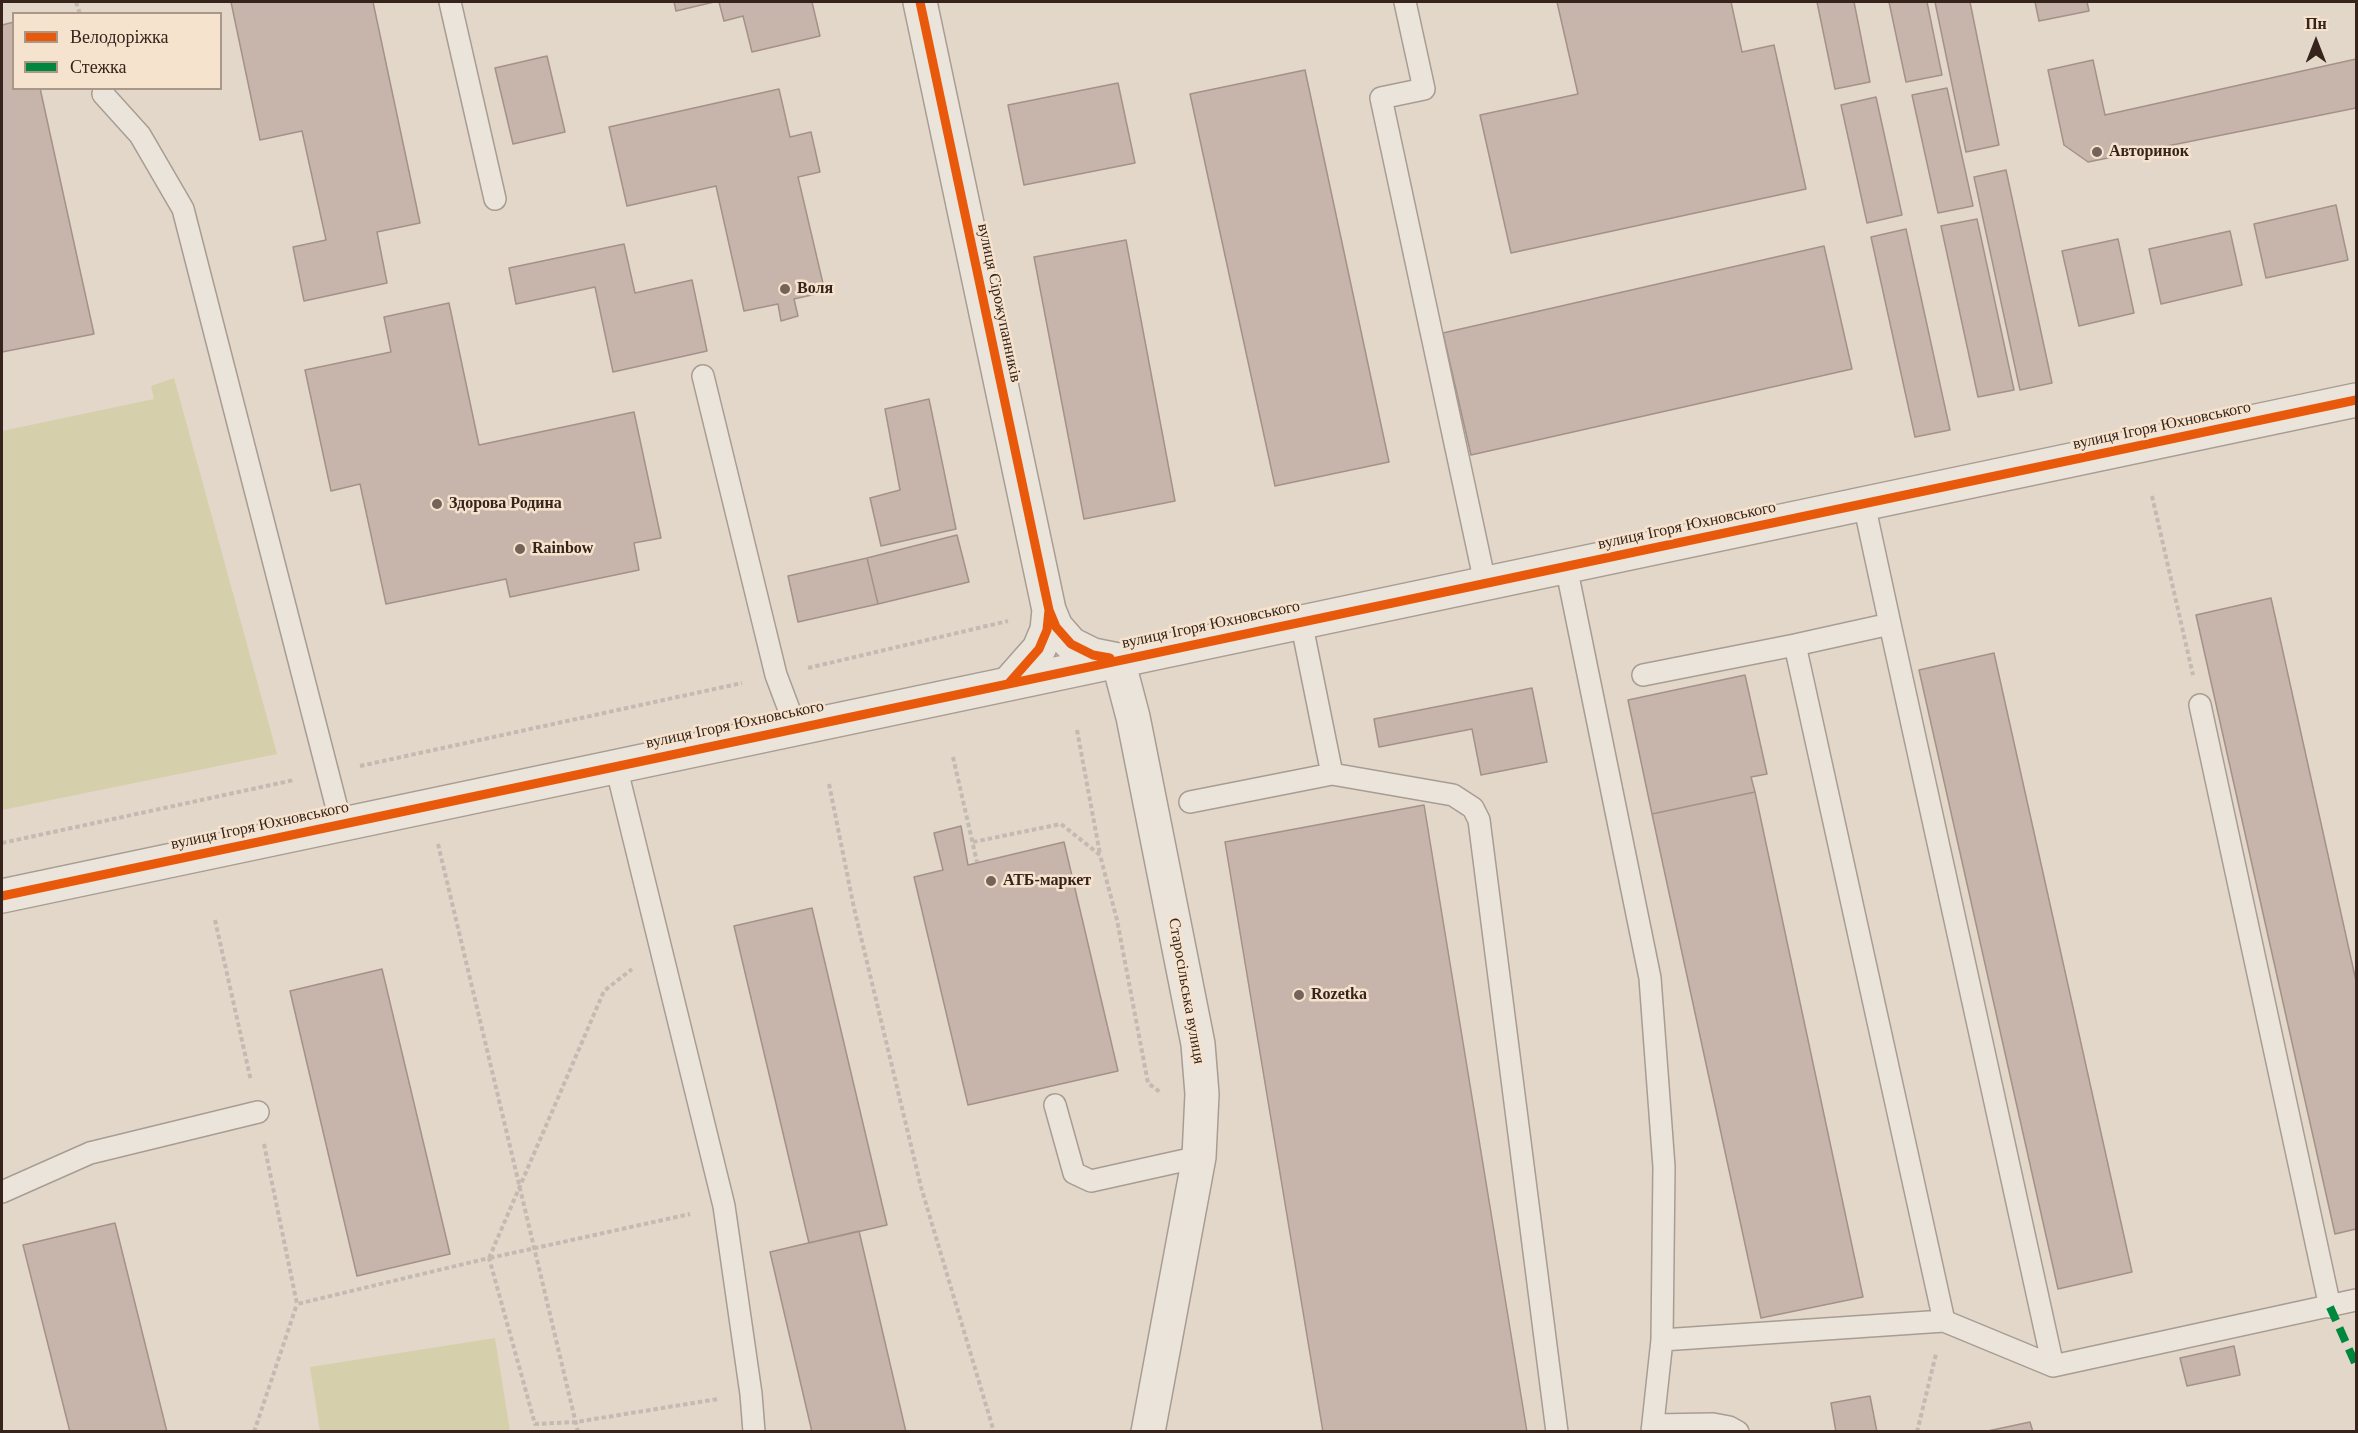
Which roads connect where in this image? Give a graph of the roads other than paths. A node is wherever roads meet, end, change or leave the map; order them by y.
1 (450, 2) edge
2 (920, 2) edge
3 (1405, 2) edge
4 (103, 94) dead end
5 (495, 199) dead end
6 (703, 376) dead end
7 (2356, 400) edge
8 (1864, 504) junction
9 (1566, 566) junction
10 (1485, 583) junction
11 (1049, 610) junction
12 (1301, 621) junction
13 (1890, 624) junction
14 (1795, 645) junction
15 (1118, 660) junction
16 (1643, 675) dead end
17 (1009, 682) junction
18 (2200, 705) road end
19 (795, 728) junction
20 (616, 766) junction
21 (1332, 774) junction
22 (1190, 802) dead end
23 (341, 824) junction
24 (2, 896) edge
25 (1055, 1106) dead end
26 (258, 1112) road end
27 (1199, 1157) junction
28 (2, 1192) edge
29 (2356, 1300) edge
30 (2330, 1307) junction
31 (1944, 1321) junction
32 (1662, 1340) junction
33 (2054, 1366) junction
34 (1653, 1428) edge
35 (754, 1431) edge
36 (1148, 1431) edge
37 (1557, 1431) edge
38 (1738, 1431) edge

1 - 5 lane
2 - 11 street, вулиця Сірожупанників
3 - 10 lane
4 - 23 lane
6 - 19 lane
7 - 8 street, вулиця Ігоря Юхновського
8 - 9 street, вулиця Ігоря Юхновського
8 - 13 lane
9 - 10 street, вулиця Ігоря Юхновського
9 - 32 lane
10 - 12 street, вулиця Ігоря Юхновського
11 - 15 street, вулиця Сірожупанників
11 - 17 street, вулиця Сірожупанників
12 - 15 street, вулиця Ігоря Юхновського
12 - 21 lane
13 - 14 lane
13 - 33 lane
14 - 16 lane
14 - 31 lane
15 - 17 street, вулиця Ігоря Юхновського
15 - 27 street, Старосільська вулиця
17 - 19 street, вулиця Ігоря Юхновського
18 - 30 lane
19 - 20 street, вулиця Ігоря Юхновського
20 - 23 street, вулиця Ігоря Юхновського
20 - 35 lane
21 - 22 lane
21 - 37 lane
23 - 24 street, вулиця Ігоря Юхновського
25 - 27 lane
26 - 28 lane
27 - 36 street, Старосільська вулиця
29 - 30 lane
30 - 33 lane
31 - 32 lane
31 - 33 lane
32 - 34 lane
34 - 38 lane

